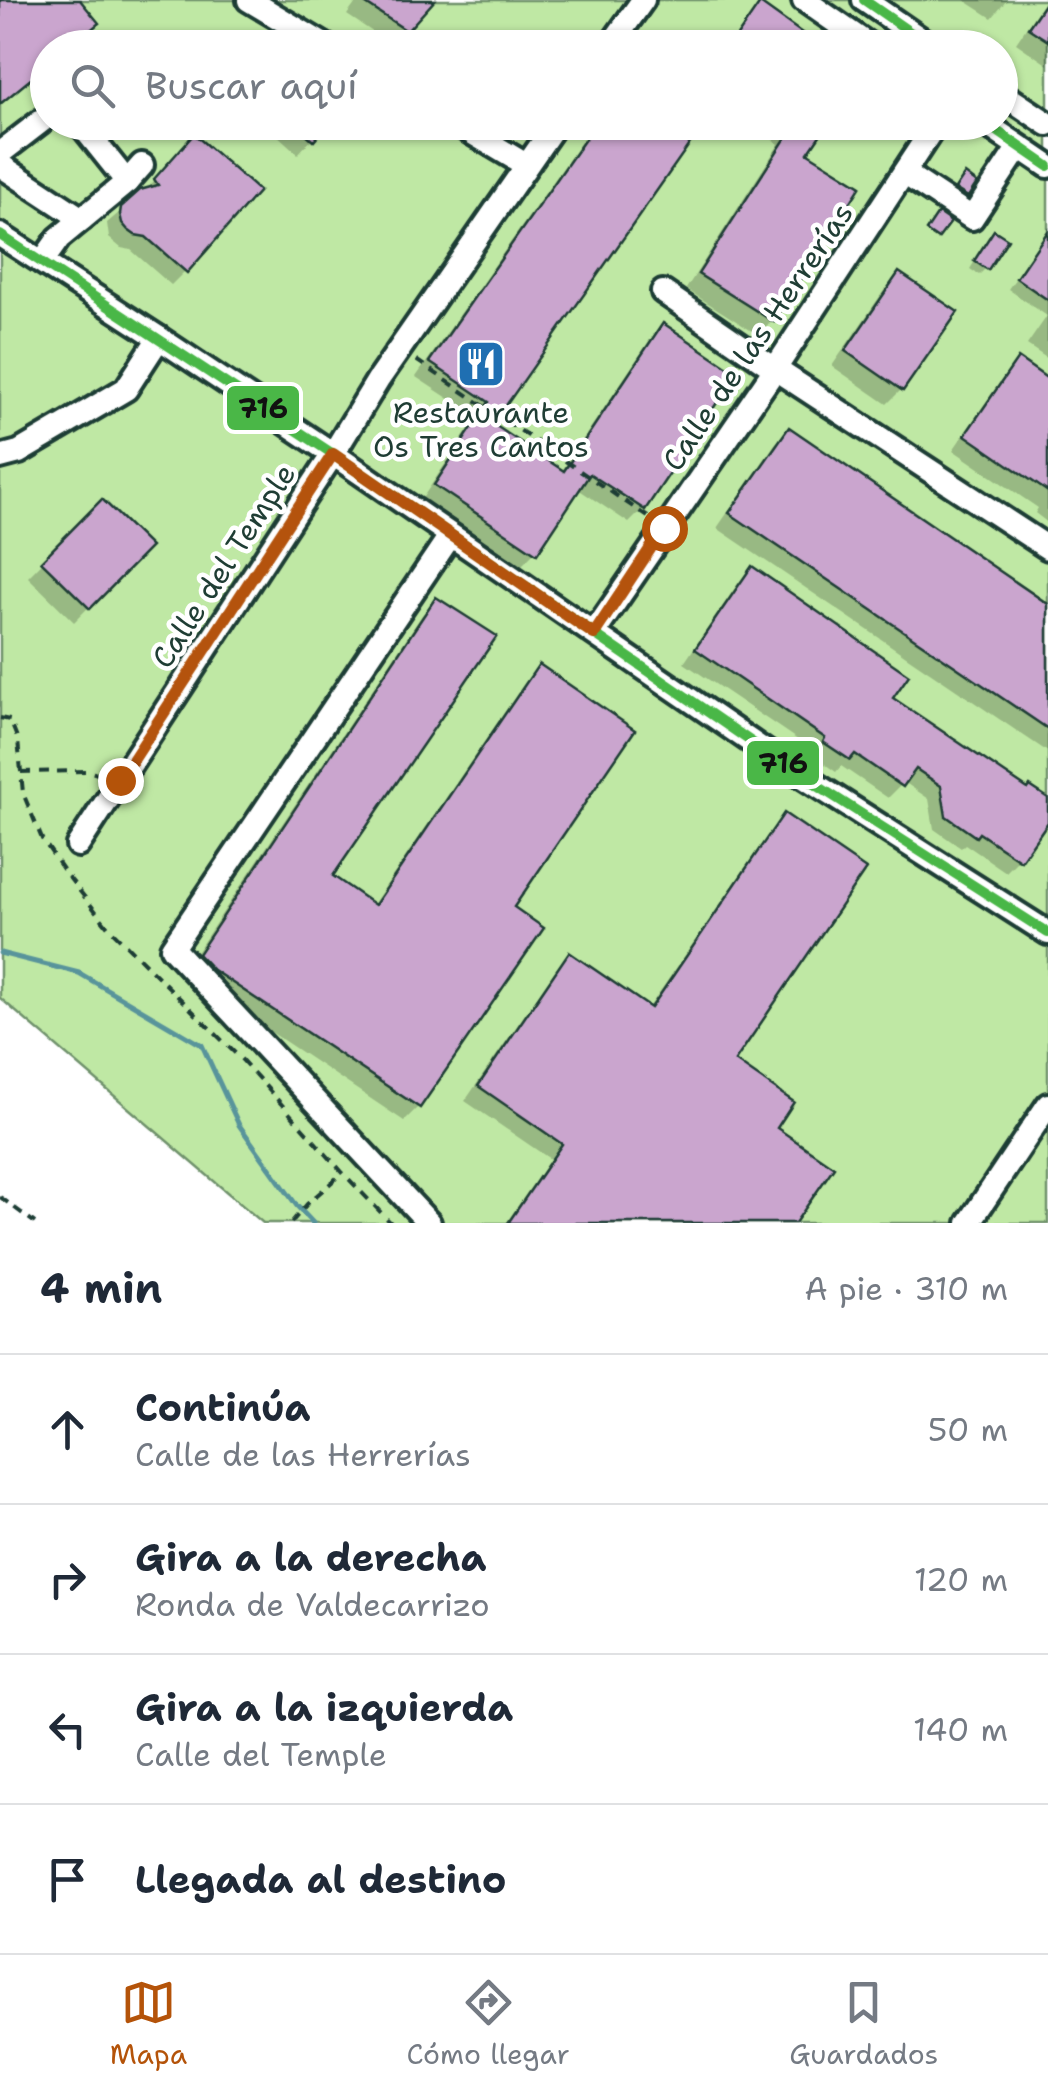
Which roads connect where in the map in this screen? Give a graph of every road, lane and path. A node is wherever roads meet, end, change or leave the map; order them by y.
1 (249, 0) edge
2 (642, 0) edge
3 (804, 0) edge
4 (864, 0) edge
5 (299, 30) edge
6 (621, 30) edge
7 (848, 30) edge
8 (908, 30) edge
9 (1018, 104) edge
10 (1048, 124) edge
11 (30, 130) edge
12 (99, 140) edge
13 (483, 140) edge
14 (544, 140) edge
15 (926, 140) edge
16 (1010, 140) edge
17 (1020, 147) junction
18 (0, 153) edge
19 (0, 165) edge
20 (526, 166) junction
21 (1048, 166) edge
22 (904, 174) junction
23 (82, 219) junction
24 (0, 235) edge
25 (42, 262) junction
26 (662, 292) dead end
27 (159, 338) junction
28 (400, 349) junction
29 (775, 369) junction
30 (333, 454) junction
31 (0, 457) edge
32 (664, 528) junction
33 (450, 536) junction
34 (1048, 548) edge
35 (594, 634) junction
36 (0, 718) edge
37 (21, 772) junction
38 (120, 780) junction
39 (78, 845) dead end
40 (1048, 934) edge
41 (1048, 1105) edge
42 (342, 1174) junction
43 (0, 1196) edge
44 (35, 1223) edge
45 (291, 1223) edge
46 (391, 1223) edge
47 (429, 1223) edge
48 (969, 1223) edge

1 - 5 street
2 - 6 street
3 - 7 street
4 - 8 street
9 - 10 street
11 - 18 street
12 - 23 street
13 - 20 street
14 - 20 street, Calle del Temple
15 - 22 street, Calle de las Herrerías
16 - 17 street
17 - 21 street
17 - 22 street
19 - 23 street
20 - 28 street, Calle del Temple
22 - 29 street, Calle de las Herrerías
23 - 25 street
24 - 25 street
25 - 27 street
26 - 29 street
27 - 30 street
27 - 31 street
28 - 30 street, Calle del Temple
28 - 32 path
29 - 32 street, Calle de las Herrerías
29 - 34 street
30 - 33 street
30 - 38 street, Calle del Temple
32 - 35 street, Calle de las Herrerías
33 - 35 street
33 - 47 street
35 - 40 street
36 - 37 path
37 - 38 path
37 - 42 path
38 - 39 street, Calle del Temple
41 - 48 street
42 - 45 path
42 - 46 path
43 - 44 path

